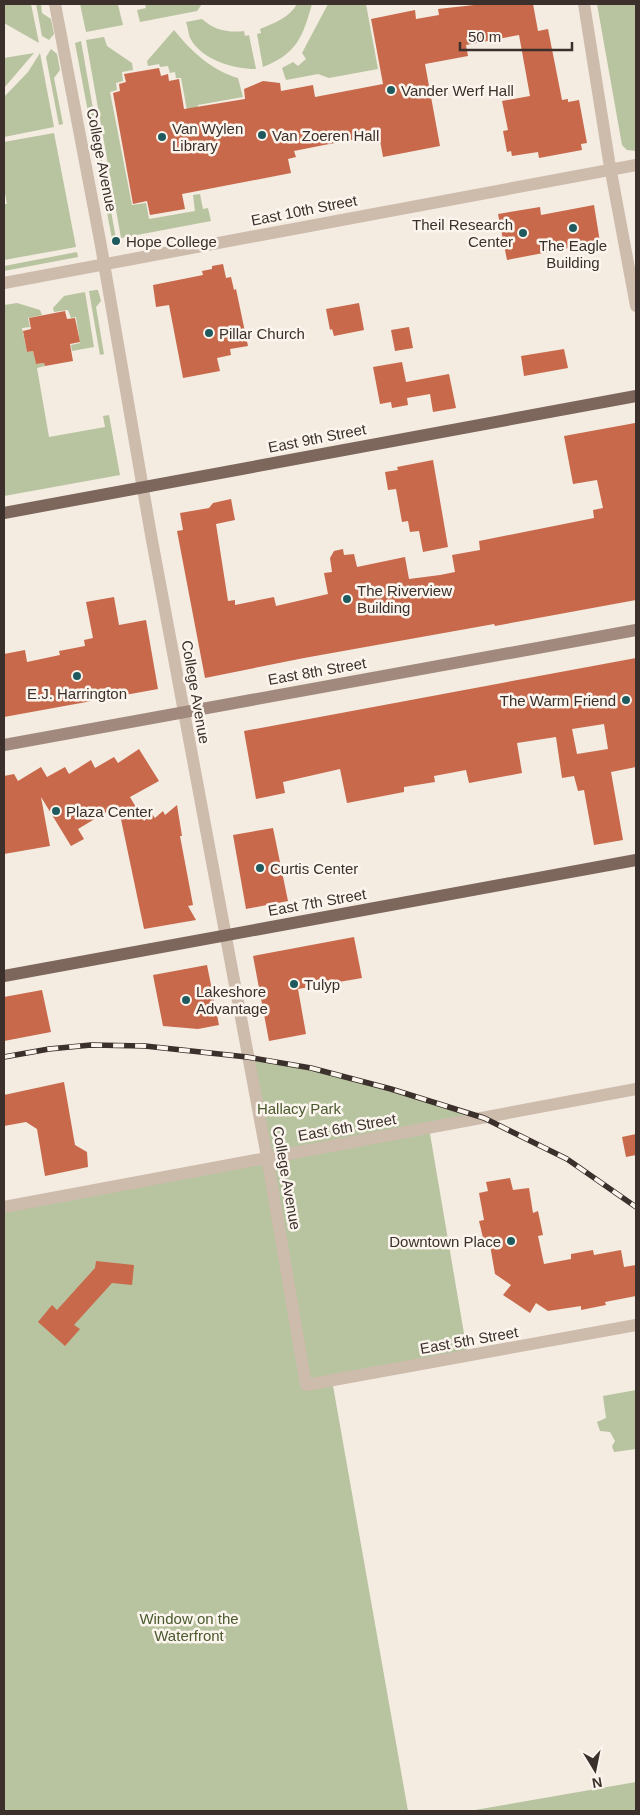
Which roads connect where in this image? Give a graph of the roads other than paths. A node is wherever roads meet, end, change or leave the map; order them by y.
1 (55, 4) edge
2 (584, 4) edge
3 (636, 165) edge
4 (610, 170) junction
5 (105, 264) junction
6 (4, 283) edge
7 (636, 306) edge
8 (636, 396) edge
9 (143, 487) junction
10 (4, 513) edge
11 (636, 630) edge
12 (183, 712) junction
13 (4, 745) edge
14 (636, 860) edge
15 (224, 935) junction
16 (4, 976) edge
17 (636, 1089) edge
18 (267, 1158) junction
19 (4, 1208) edge
20 (636, 1325) edge
21 (306, 1385) joint

1 - 5 street, College Avenue
2 - 4 street
3 - 4 street, East 10th Street
4 - 5 street, East 10th Street
4 - 7 street
5 - 6 street, East 10th Street
5 - 9 street, College Avenue
8 - 9 main road, East 9th Street
9 - 10 main road, East 9th Street
9 - 12 street, College Avenue
11 - 12 main road, East 8th Street
12 - 13 main road, East 8th Street
12 - 15 street, College Avenue
14 - 15 main road, East 7th Street
15 - 16 main road, East 7th Street
15 - 18 street, College Avenue
17 - 18 street, East 6th Street
18 - 19 street, East 6th Street
18 - 21 street, College Avenue
20 - 21 street, East 5th Street

